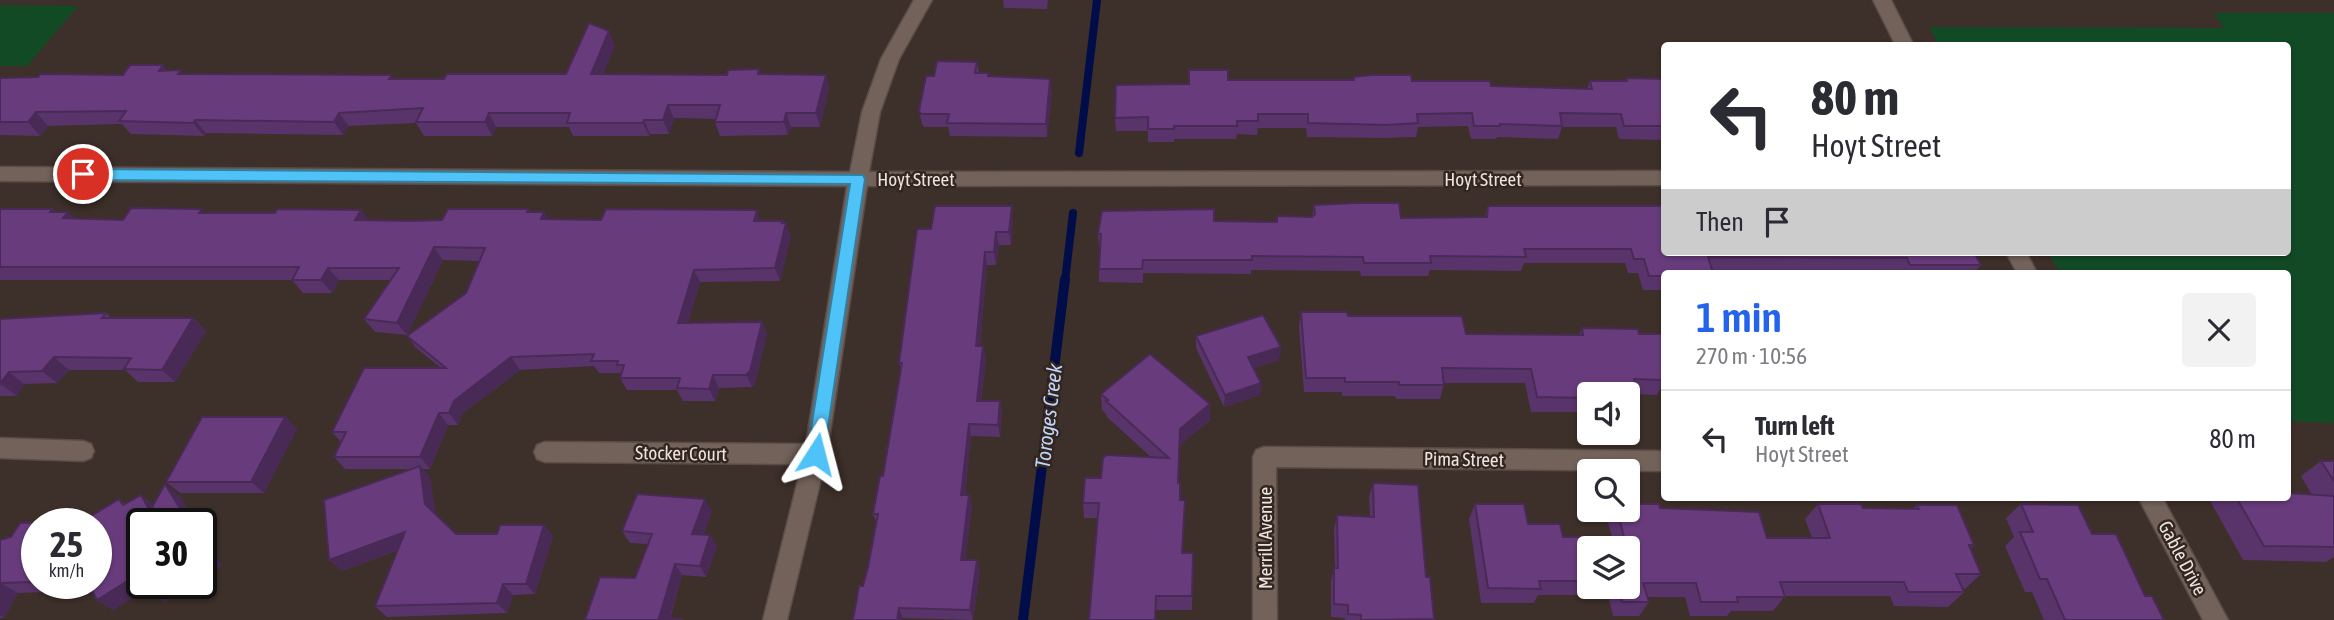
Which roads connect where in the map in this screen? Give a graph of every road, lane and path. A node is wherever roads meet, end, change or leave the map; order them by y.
1 (923, 0) edge
2 (1882, 0) edge
3 (1903, 42) edge
4 (0, 174) edge
5 (1661, 178) edge
6 (858, 179) junction
7 (0, 448) edge
8 (83, 451) dead end
9 (545, 452) dead end
10 (816, 454) junction
11 (1264, 457) joint
12 (1661, 461) edge
13 (2152, 501) edge
14 (775, 620) edge
15 (1265, 620) edge
16 (2216, 620) edge

1 - 6 street
2 - 3 street
4 - 6 street, Hoyt Street
5 - 6 street, Hoyt Street
6 - 10 street
7 - 8 street
9 - 10 street, Stocker Court
10 - 14 street
11 - 12 street, Pima Street
11 - 15 street, Merrill Avenue
13 - 16 street, Gable Drive

